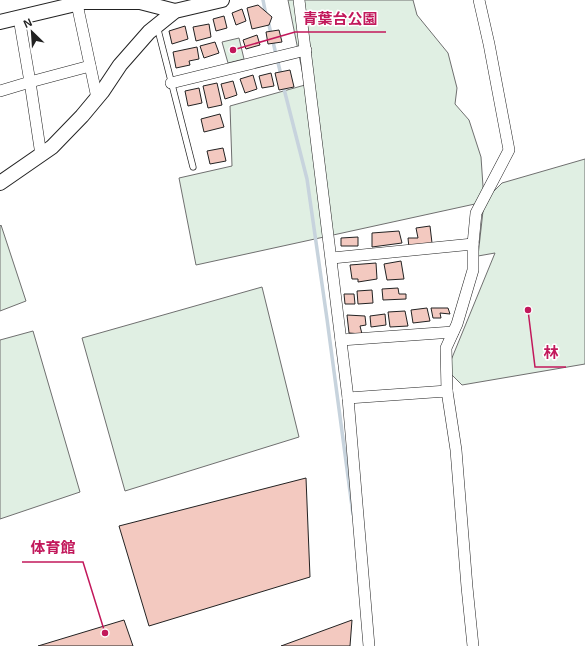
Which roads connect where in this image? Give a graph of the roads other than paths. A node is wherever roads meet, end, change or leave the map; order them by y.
1 (222, 0) edge
2 (299, 0) edge
3 (479, 0) edge
4 (82, 2) edge
5 (173, 6) edge
6 (18, 18) junction
7 (0, 22) edge
8 (157, 26) junction
9 (306, 50) junction
10 (90, 66) junction
11 (30, 82) junction
12 (171, 82) junction
13 (0, 91) edge
14 (97, 98) junction
15 (41, 155) junction
16 (193, 167) dead end
17 (0, 183) edge
18 (473, 244) junction
19 (332, 258) junction
20 (453, 332) junction
21 (341, 340) junction
22 (447, 391) junction
23 (348, 398) junction
24 (369, 646) edge
25 (473, 646) edge

1 - 5 street
2 - 9 street
3 - 18 street
4 - 5 street
4 - 6 street
4 - 10 street
5 - 8 street
6 - 7 street
6 - 11 street
8 - 12 lane
8 - 14 street
9 - 12 street
9 - 19 street
10 - 11 street
10 - 14 street
11 - 13 street
11 - 15 street
12 - 16 lane
14 - 15 street
15 - 17 street
18 - 19 street
18 - 20 street
19 - 21 street
20 - 21 street
20 - 22 street
21 - 23 street
22 - 23 street
22 - 25 street
23 - 24 street

